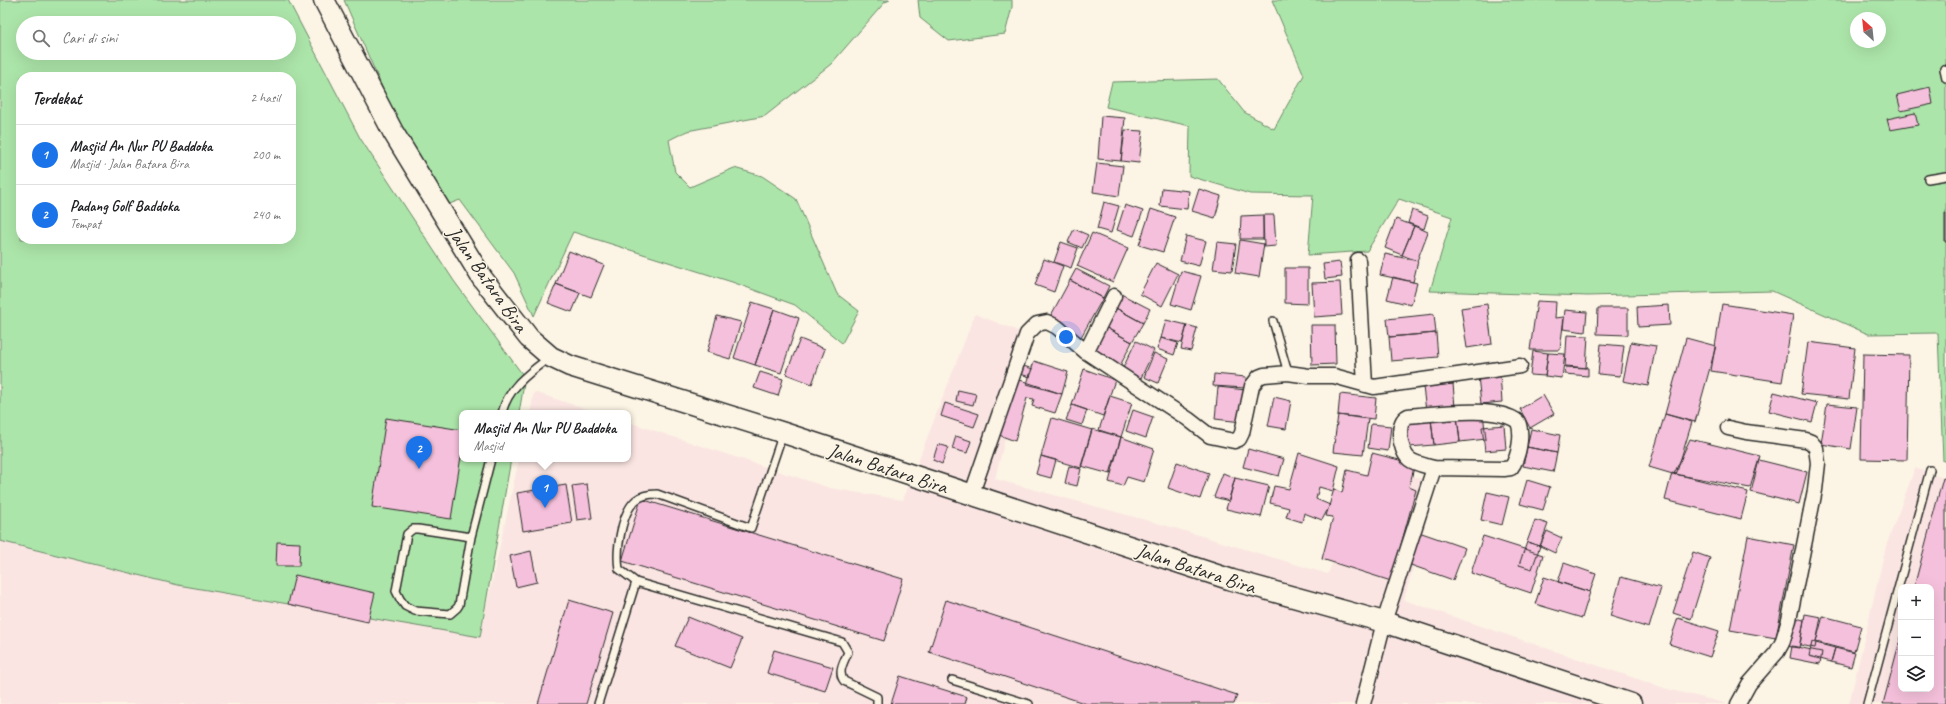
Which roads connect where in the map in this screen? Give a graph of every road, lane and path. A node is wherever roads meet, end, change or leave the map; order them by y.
1 (324, 0) edge
2 (1944, 69) dead end
3 (1946, 78) edge
4 (1946, 176) edge
5 (1928, 179) dead end
6 (1358, 260) dead end
7 (1114, 296) dead end
8 (1273, 320) dead end
9 (1086, 352) junction
10 (551, 357) junction
11 (1520, 366) dead end
12 (1288, 373) junction
13 (1365, 385) junction
14 (503, 410) edge
15 (1728, 428) dead end
16 (784, 433) junction
17 (490, 462) edge
18 (1434, 468) junction
19 (1930, 470) dead end
20 (971, 496) junction
21 (471, 537) junction
22 (636, 582) junction
23 (1384, 622) junction
24 (952, 680) dead end
25 (598, 704) edge
26 (877, 704) edge
27 (1029, 704) edge
28 (1363, 704) edge
29 (1631, 704) edge
30 (1738, 704) edge
31 (1867, 704) edge

1 - 10 street, Jalan Batara Bira
2 - 3 lane
4 - 5 lane
6 - 13 street
7 - 9 street
8 - 12 lane
9 - 12 street
9 - 20 street
10 - 14 lane
10 - 16 street, Jalan Batara Bira
11 - 13 street
12 - 13 street
15 - 30 street
16 - 20 street, Jalan Batara Bira
16 - 22 lane
17 - 21 lane
18 - 18 street
18 - 23 street
19 - 31 lane
20 - 23 street, Jalan Batara Bira
21 - 21 lane
22 - 25 lane
22 - 26 lane
23 - 28 street
23 - 29 street, Jalan Batara Bira
24 - 27 lane

